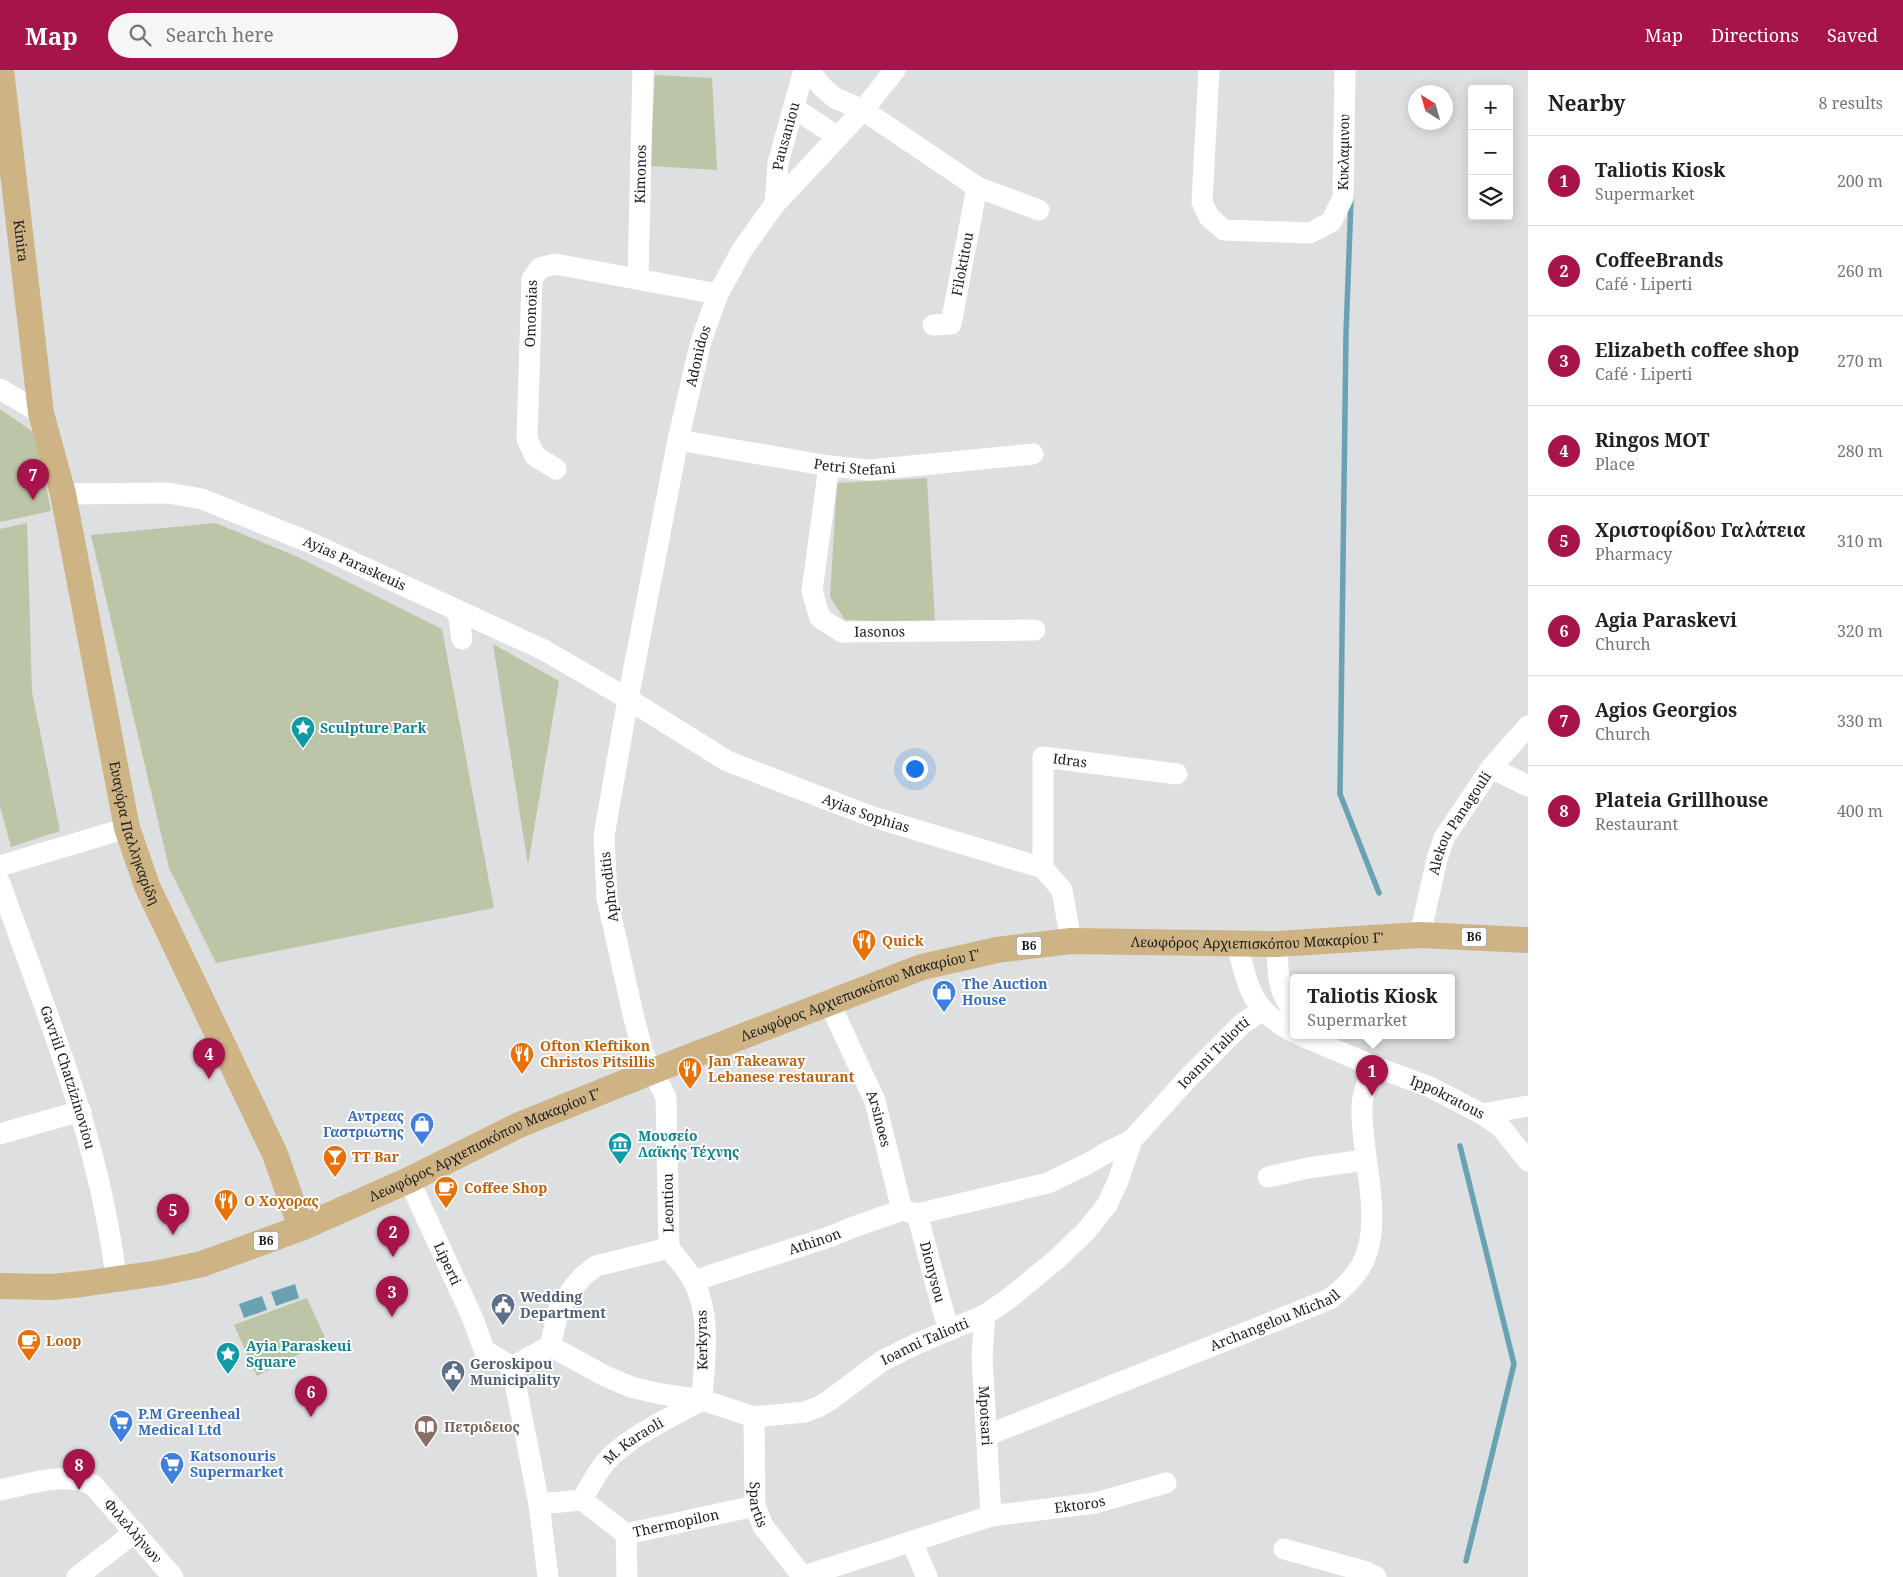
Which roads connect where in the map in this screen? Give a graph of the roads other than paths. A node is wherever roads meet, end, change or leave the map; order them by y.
1 (1, 70) edge
2 (643, 70) edge
3 (804, 70) edge
4 (809, 70) edge
5 (895, 70) edge
6 (1209, 70) edge
7 (1345, 70) edge
8 (794, 108) junction
9 (863, 110) junction
10 (838, 137) junction
11 (977, 187) junction
12 (775, 204) junction
13 (1039, 210) dead end
14 (638, 278) junction
15 (718, 294) junction
16 (933, 325) dead end
17 (0, 389) edge
18 (41, 413) junction
19 (678, 440) junction
20 (1033, 454) dead end
21 (829, 466) junction
22 (556, 469) dead end
23 (63, 494) junction
24 (458, 612) junction
25 (1035, 630) dead end
26 (462, 639) dead end
27 (628, 700) junction
28 (1528, 726) edge
29 (1491, 768) junction
30 (1177, 774) dead end
31 (1528, 786) edge
32 (127, 828) junction
33 (0, 866) edge
34 (1044, 868) junction
35 (0, 883) edge
36 (1420, 935) junction
37 (1528, 940) edge
38 (1071, 941) junction
39 (1237, 944) junction
40 (1277, 944) junction
41 (830, 1004) junction
42 (1290, 1006) edge
43 (1262, 1011) junction
44 (1290, 1030) edge
45 (1320, 1039) edge
46 (1374, 1066) junction
47 (653, 1071) junction
48 (1528, 1106) edge
49 (81, 1112) junction
50 (1482, 1114) junction
51 (0, 1134) edge
52 (1132, 1140) junction
53 (1365, 1160) junction
54 (1528, 1161) edge
55 (1268, 1176) dead end
56 (409, 1180) junction
57 (910, 1212) junction
58 (301, 1228) junction
59 (669, 1248) junction
60 (116, 1278) junction
61 (693, 1281) junction
62 (0, 1286) edge
63 (986, 1315) junction
64 (949, 1330) junction
65 (550, 1346) junction
66 (512, 1367) junction
67 (702, 1400) junction
68 (754, 1417) junction
69 (988, 1435) junction
70 (1166, 1483) dead end
71 (0, 1490) edge
72 (582, 1500) junction
73 (539, 1504) junction
74 (755, 1506) junction
75 (991, 1516) junction
76 (135, 1532) junction
77 (626, 1534) junction
78 (912, 1542) junction
79 (1284, 1549) dead end
80 (810, 1575) edge
81 (77, 1577) edge
82 (173, 1577) edge
83 (548, 1577) edge
84 (627, 1577) edge
85 (927, 1577) edge
86 (1376, 1577) edge

1 - 18 main road, Kinira
2 - 14 street, Kimonos
3 - 8 street, Pausaniou
4 - 9 street
5 - 9 street, Adonidos
6 - 7 street, Κυκλαμινου
8 - 10 street
8 - 12 street, Pausaniou
9 - 10 street, Adonidos
9 - 11 street
10 - 12 street, Adonidos
11 - 13 street
11 - 16 street, Filoktitou
12 - 15 street, Adonidos
14 - 15 street, Omonoias
14 - 22 street, Omonoias
15 - 19 street, Adonidos
17 - 18 street
18 - 23 main road, Ευαγόρα Παλληκαρίδη
19 - 21 street, Petri Stefani
19 - 27 street, Adonidos
20 - 21 street, Petri Stefani
21 - 25 street, Iasonos
23 - 24 street, Ayias Paraskeuis
23 - 32 main road, Ευαγόρα Παλληκαρίδη
24 - 26 street
24 - 27 street, Ayias Paraskeuis
27 - 34 street, Ayias Sophias
27 - 47 street, Aphroditis
28 - 29 street, Alekou Panagouli
29 - 31 street
29 - 36 street, Alekou Panagouli
30 - 34 street, Idras
32 - 33 street
32 - 58 main road, Ευαγόρα Παλληκαρίδη
34 - 38 street
35 - 49 street, Gavriil Chatzizinoviou
36 - 37 main road, Λεωφόρος Αρχιεπισκόπου Μακαρίου Γ' / B6
36 - 40 main road, Λεωφόρος Αρχιεπισκόπου Μακαρίου Γ' / B6
38 - 39 main road, Λεωφόρος Αρχιεπισκόπου Μακαρίου Γ' / B6
38 - 41 main road, Λεωφόρος Αρχιεπισκόπου Μακαρίου Γ' / B6
39 - 40 main road, Λεωφόρος Αρχιεπισκόπου Μακαρίου Γ' / B6
39 - 43 street
40 - 42 street
41 - 47 main road, Λεωφόρος Αρχιεπισκόπου Μακαρίου Γ' / B6
41 - 57 street, Arsinoes
43 - 44 street
43 - 52 street, Ioanni Taliotti
45 - 46 street, Ippokratous
46 - 50 street, Ippokratous
46 - 53 street, Archangelou Michail
47 - 56 main road, Λεωφόρος Αρχιεπισκόπου Μακαρίου Γ' / B6
47 - 59 street, Leontiou
48 - 50 street
49 - 51 street
49 - 60 street, Gavriil Chatzizinoviou
50 - 54 street, Ippokratous
52 - 57 street, Athinon
52 - 63 street, Ioanni Taliotti
53 - 55 street
53 - 69 street, Archangelou Michail
56 - 58 main road, Λεωφόρος Αρχιεπισκόπου Μακαρίου Γ' / B6
56 - 66 street, Liperti
57 - 61 street, Athinon
57 - 64 street, Dionysou
58 - 60 main road, Λεωφόρος Αρχιεπισκόπου Μακαρίου Γ' / B6
59 - 61 street
59 - 65 street
60 - 62 main road, Λεωφόρος Αρχιεπισκόπου Μακαρίου Γ' / B6
61 - 67 street, Kerkyras
63 - 64 street, Ioanni Taliotti
63 - 69 street, Mpotsari
64 - 68 street, Ioanni Taliotti
65 - 66 street
65 - 67 street, Ioanni Taliotti
66 - 73 street
67 - 68 street, Ioanni Taliotti
67 - 72 street, M. Karaoli
68 - 74 street, Spartis
69 - 75 street, Mpotsari
70 - 75 street, Ektoros
71 - 76 street, Φιλελλήνων
72 - 73 street
72 - 77 street, Thermopilon
73 - 83 street
74 - 77 street, Thermopilon
74 - 80 street, Spartis
75 - 78 street, Ektoros
76 - 81 street
76 - 82 street, Φιλελλήνων
77 - 84 street
78 - 80 street, Ektoros
78 - 85 street
79 - 86 street

